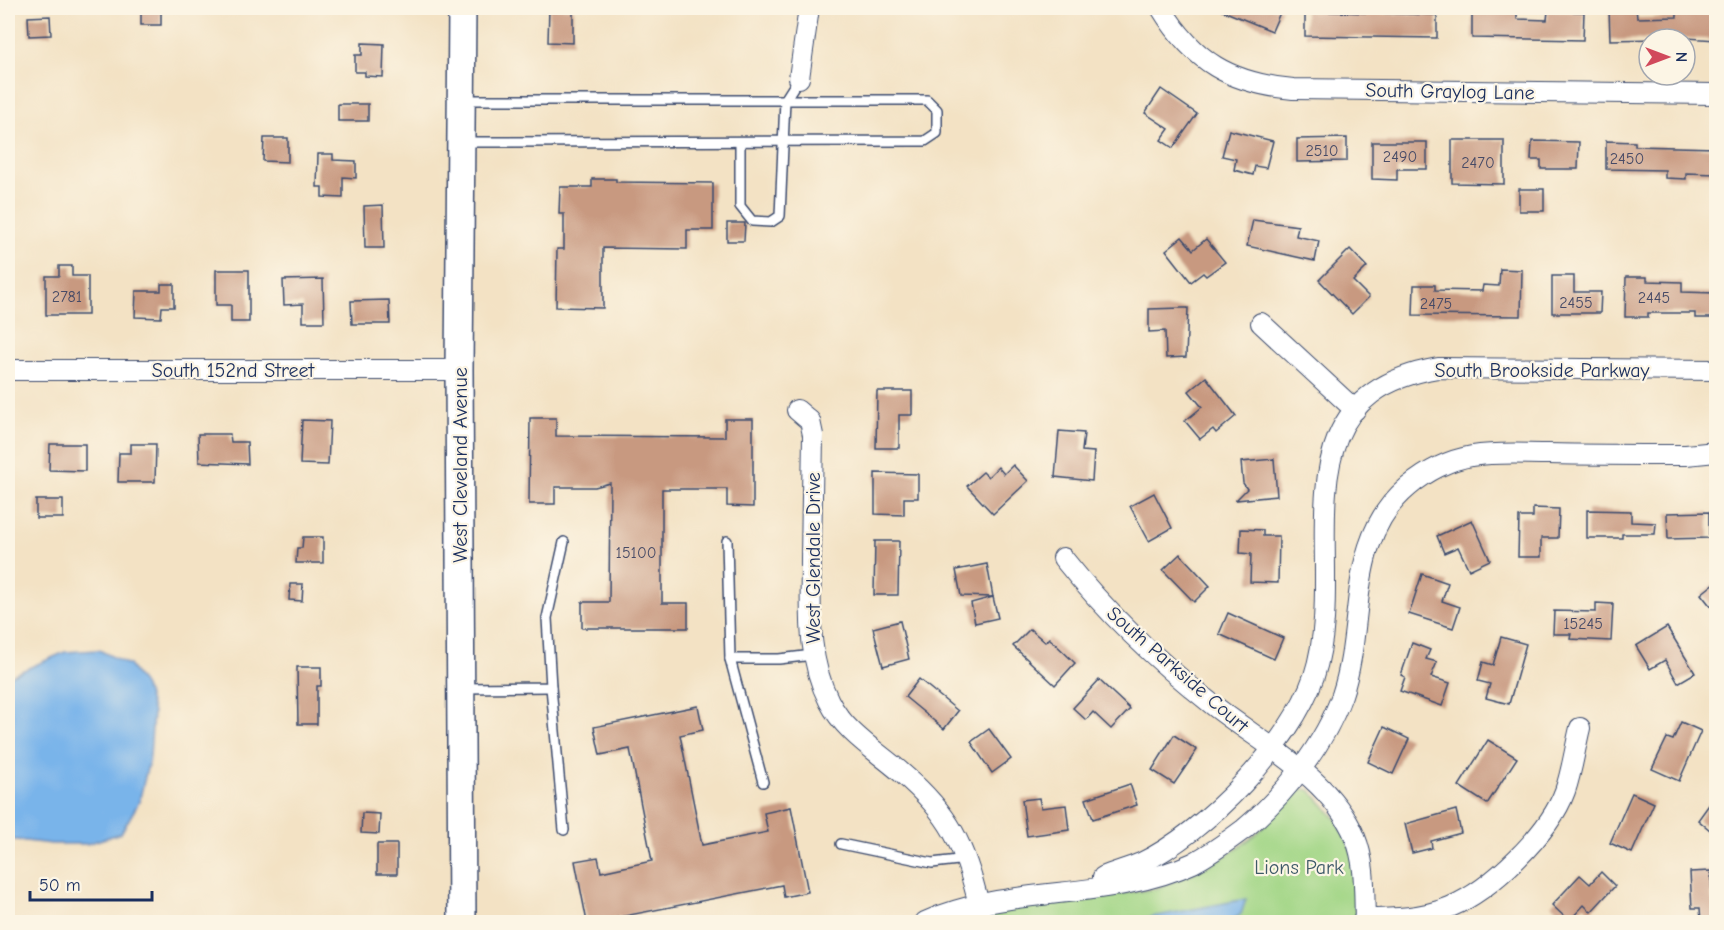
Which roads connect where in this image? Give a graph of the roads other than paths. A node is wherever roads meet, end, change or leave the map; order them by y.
1 (462, 8) edge
2 (809, 8) edge
3 (1161, 8) edge
4 (799, 78) joint
5 (1716, 94) edge
6 (461, 100) junction
7 (785, 100) junction
8 (783, 141) junction
9 (461, 142) junction
10 (740, 142) junction
11 (1261, 323) dead end
12 (8, 370) edge
13 (459, 370) junction
14 (1716, 370) edge
15 (796, 410) dead end
16 (1355, 410) junction
17 (1716, 452) edge
18 (727, 541) dead end
19 (564, 542) dead end
20 (1064, 558) dead end
21 (813, 655) junction
22 (730, 658) junction
23 (552, 687) junction
24 (461, 688) junction
25 (1580, 728) dead end
26 (1271, 749) junction
27 (1299, 769) junction
28 (763, 782) dead end
29 (564, 830) dead end
30 (841, 844) dead end
31 (967, 860) junction
32 (1057, 892) junction
33 (979, 905) junction
34 (1365, 921) edge
35 (462, 922) edge
36 (925, 922) edge

1 - 6 main road, West Cleveland Avenue
2 - 4 street
3 - 5 street, South Graylog Lane
4 - 7 lane
6 - 7 lane
6 - 9 main road, West Cleveland Avenue
7 - 8 lane
7 - 8 lane
8 - 10 lane
8 - 10 lane
9 - 10 lane
9 - 13 main road, West Cleveland Avenue
11 - 16 street
12 - 13 street, South 152nd Street
13 - 24 main road, West Cleveland Avenue
14 - 16 street, South Brookside Parkway
15 - 21 street, West Glendale Drive
16 - 26 street, South Brookside Parkway
17 - 27 street, South Brookside Parkway
18 - 22 lane
19 - 23 lane
20 - 26 street, South Parkside Court
21 - 22 lane
21 - 31 street, West Glendale Drive
22 - 28 lane
23 - 24 lane
23 - 29 lane
24 - 35 main road, West Cleveland Avenue
25 - 34 street
26 - 27 street, South Parkside Court
26 - 32 street, South Brookside Parkway
27 - 32 street, South Brookside Parkway
27 - 34 street, South Parkside Court
30 - 31 lane
31 - 33 street, West Glendale Drive
32 - 33 street, South Brookside Parkway
33 - 36 street, South Brookside Parkway

